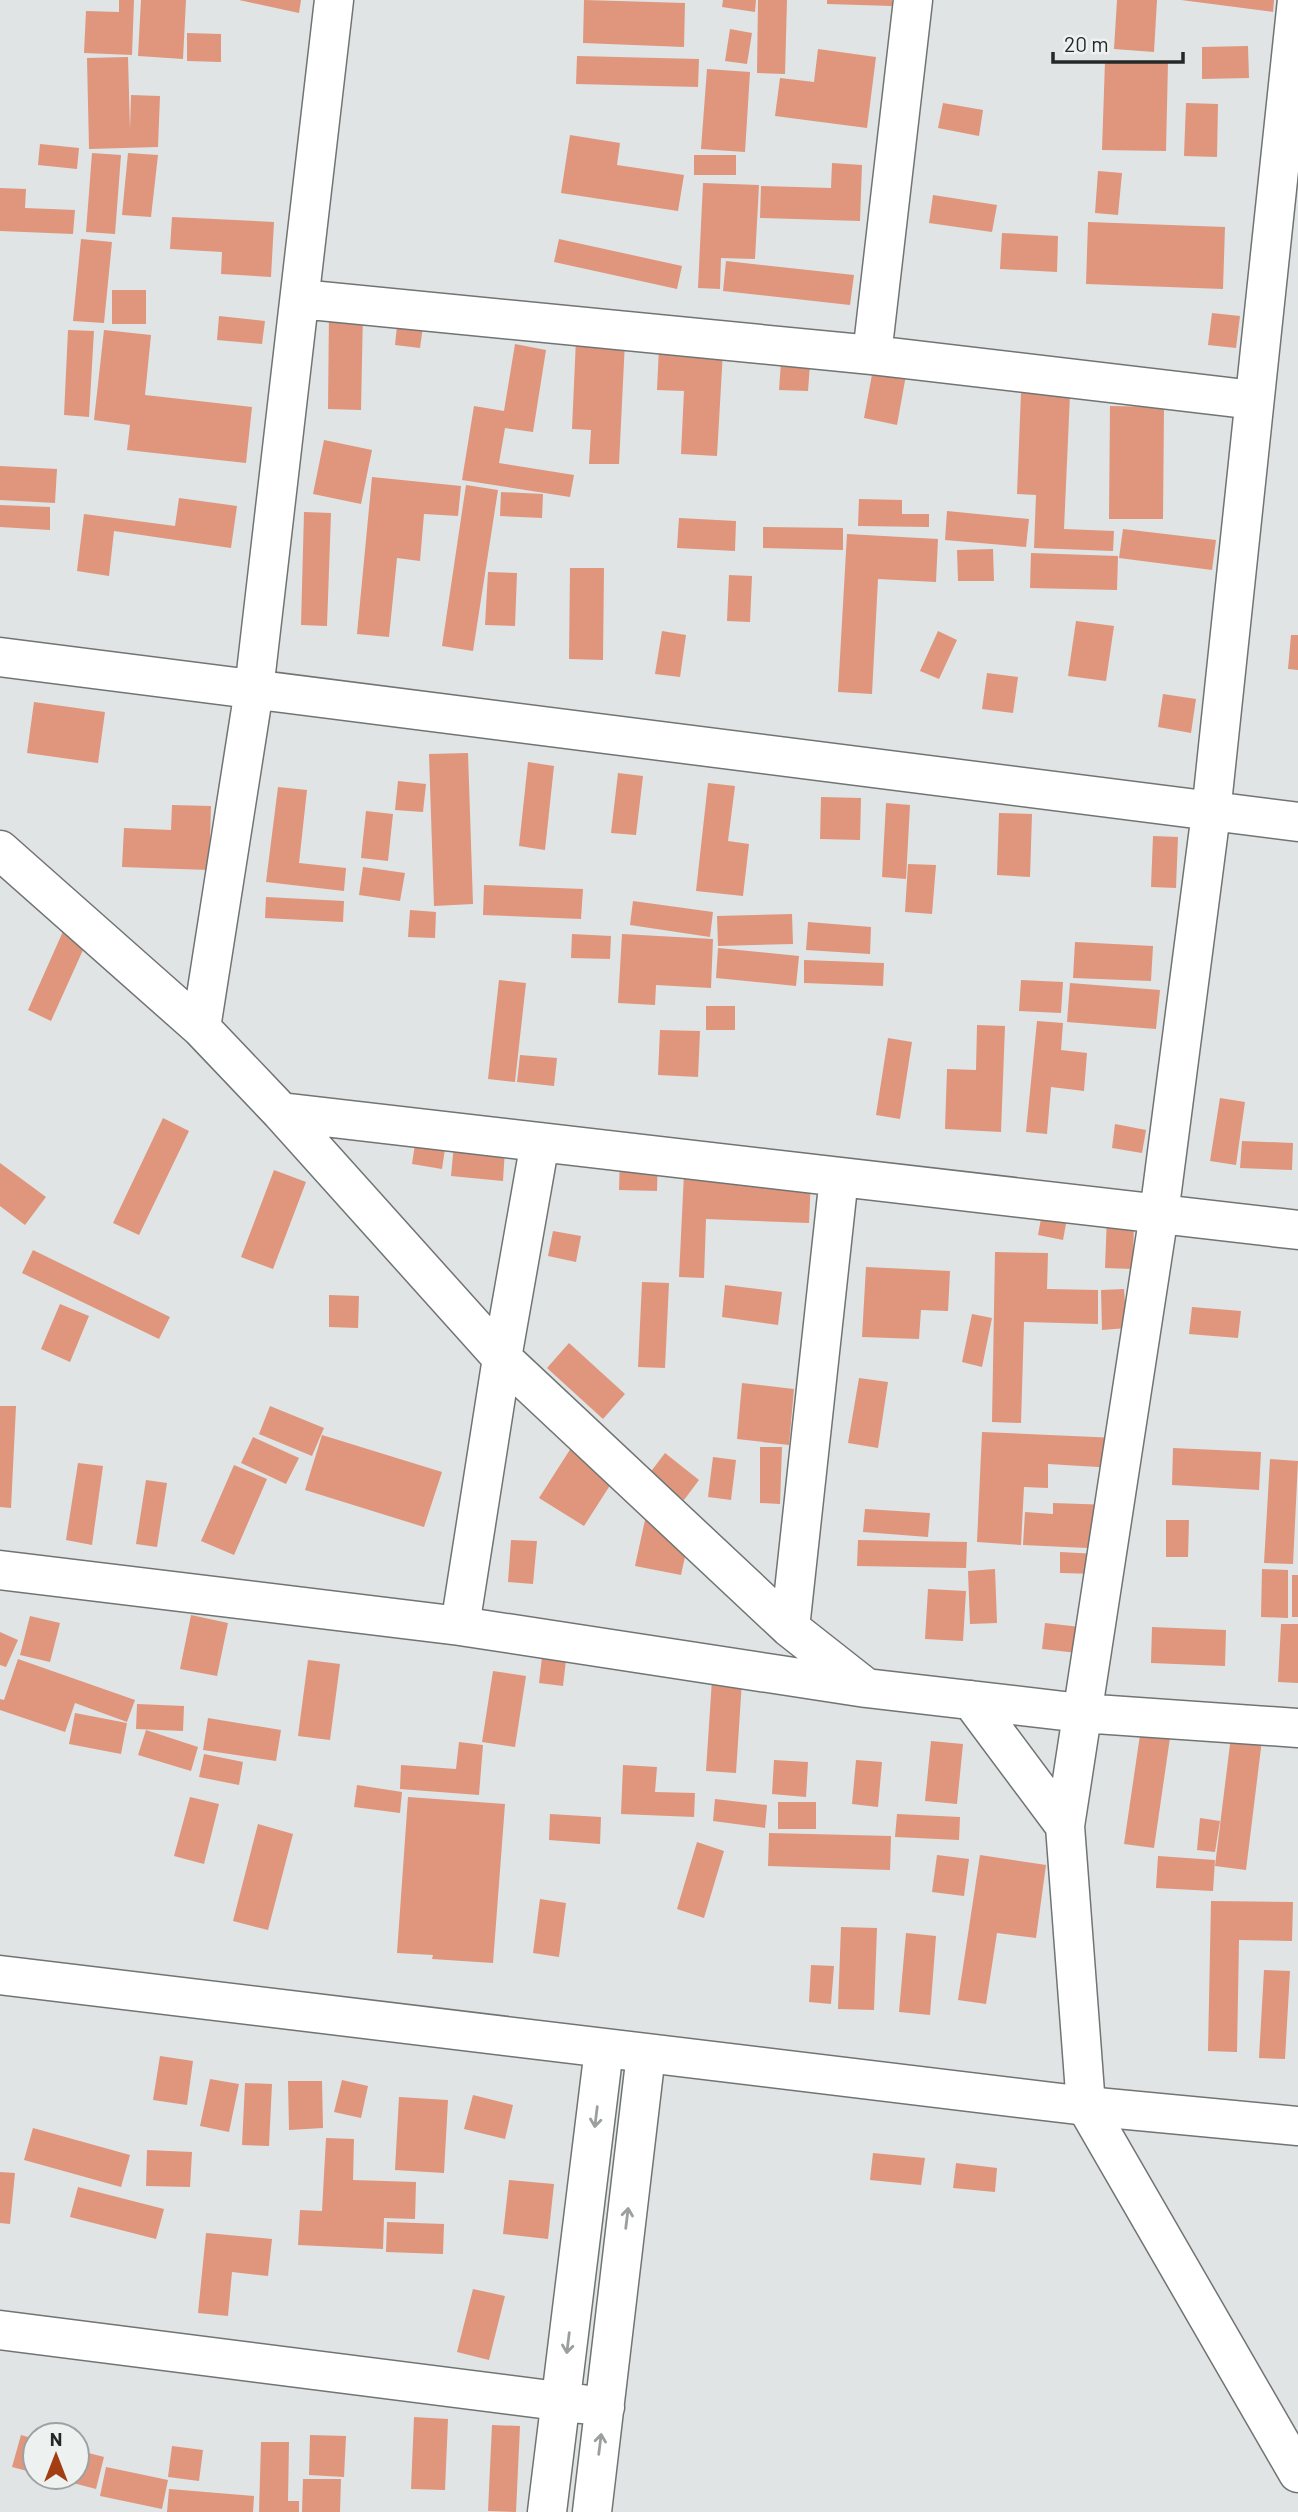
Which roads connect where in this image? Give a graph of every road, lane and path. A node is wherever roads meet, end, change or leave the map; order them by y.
1 (334, 0) edge
2 (913, 0) edge
3 (1297, 0) edge
4 (300, 299) junction
5 (872, 355) junction
6 (1254, 400) junction
7 (0, 657) edge
8 (254, 690) junction
9 (1211, 813) junction
10 (1298, 822) edge
11 (0, 850) edge
12 (201, 1028) junction
13 (281, 1112) junction
14 (540, 1142) junction
15 (839, 1177) junction
16 (1159, 1214) junction
17 (1298, 1230) edge
18 (502, 1358) junction
19 (0, 1570) edge
20 (460, 1626) junction
21 (790, 1628) junction
22 (866, 1688) junction
23 (971, 1700) junction
24 (1081, 1713) junction
25 (1298, 1728) edge
26 (1065, 1826) junction
27 (0, 1975) edge
28 (604, 2049) junction
29 (646, 2054) junction
30 (1086, 2106) junction
31 (1298, 2126) edge
32 (0, 2330) edge
33 (561, 2402) junction
34 (605, 2407) junction
35 (1298, 2473) edge
36 (547, 2512) edge
37 (592, 2512) edge

1 - 4 street
2 - 5 street
3 - 6 street
4 - 5 street
4 - 8 street
5 - 6 street
6 - 9 street
7 - 8 street
8 - 9 street
8 - 12 street
9 - 10 street
9 - 16 street
11 - 12 street
12 - 13 street
13 - 14 street
13 - 18 street
14 - 15 street
14 - 18 street
15 - 16 street
15 - 21 street
16 - 17 street
16 - 24 street
18 - 20 street
18 - 21 street
19 - 20 street
20 - 22 street
21 - 22 street
22 - 23 street
23 - 24 street
23 - 26 street
24 - 25 street
24 - 26 street
26 - 30 street
27 - 28 street
28 - 29 street
28 -> 33 street
29 - 30 street
34 -> 29 street
30 - 31 street
30 - 35 street
32 - 33 street
33 - 34 street
33 - 36 street
37 -> 34 street

